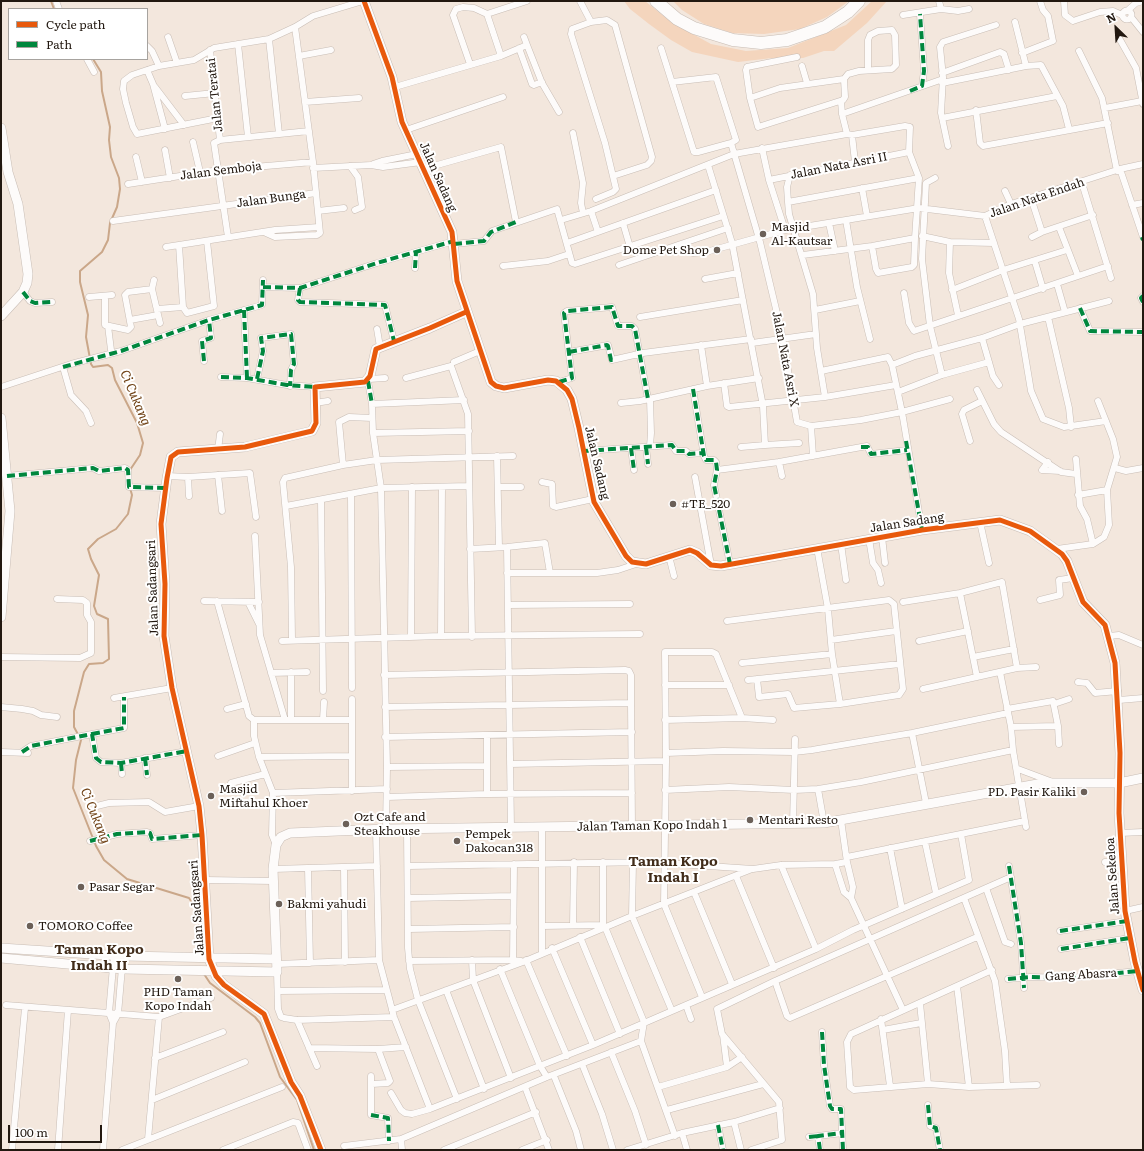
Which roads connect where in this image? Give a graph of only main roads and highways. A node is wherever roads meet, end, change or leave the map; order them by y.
1 (656, 1) edge
2 (662, 1) edge
3 (854, 1) edge
4 (859, 1) edge

1 - 4 highway
2 - 3 highway

